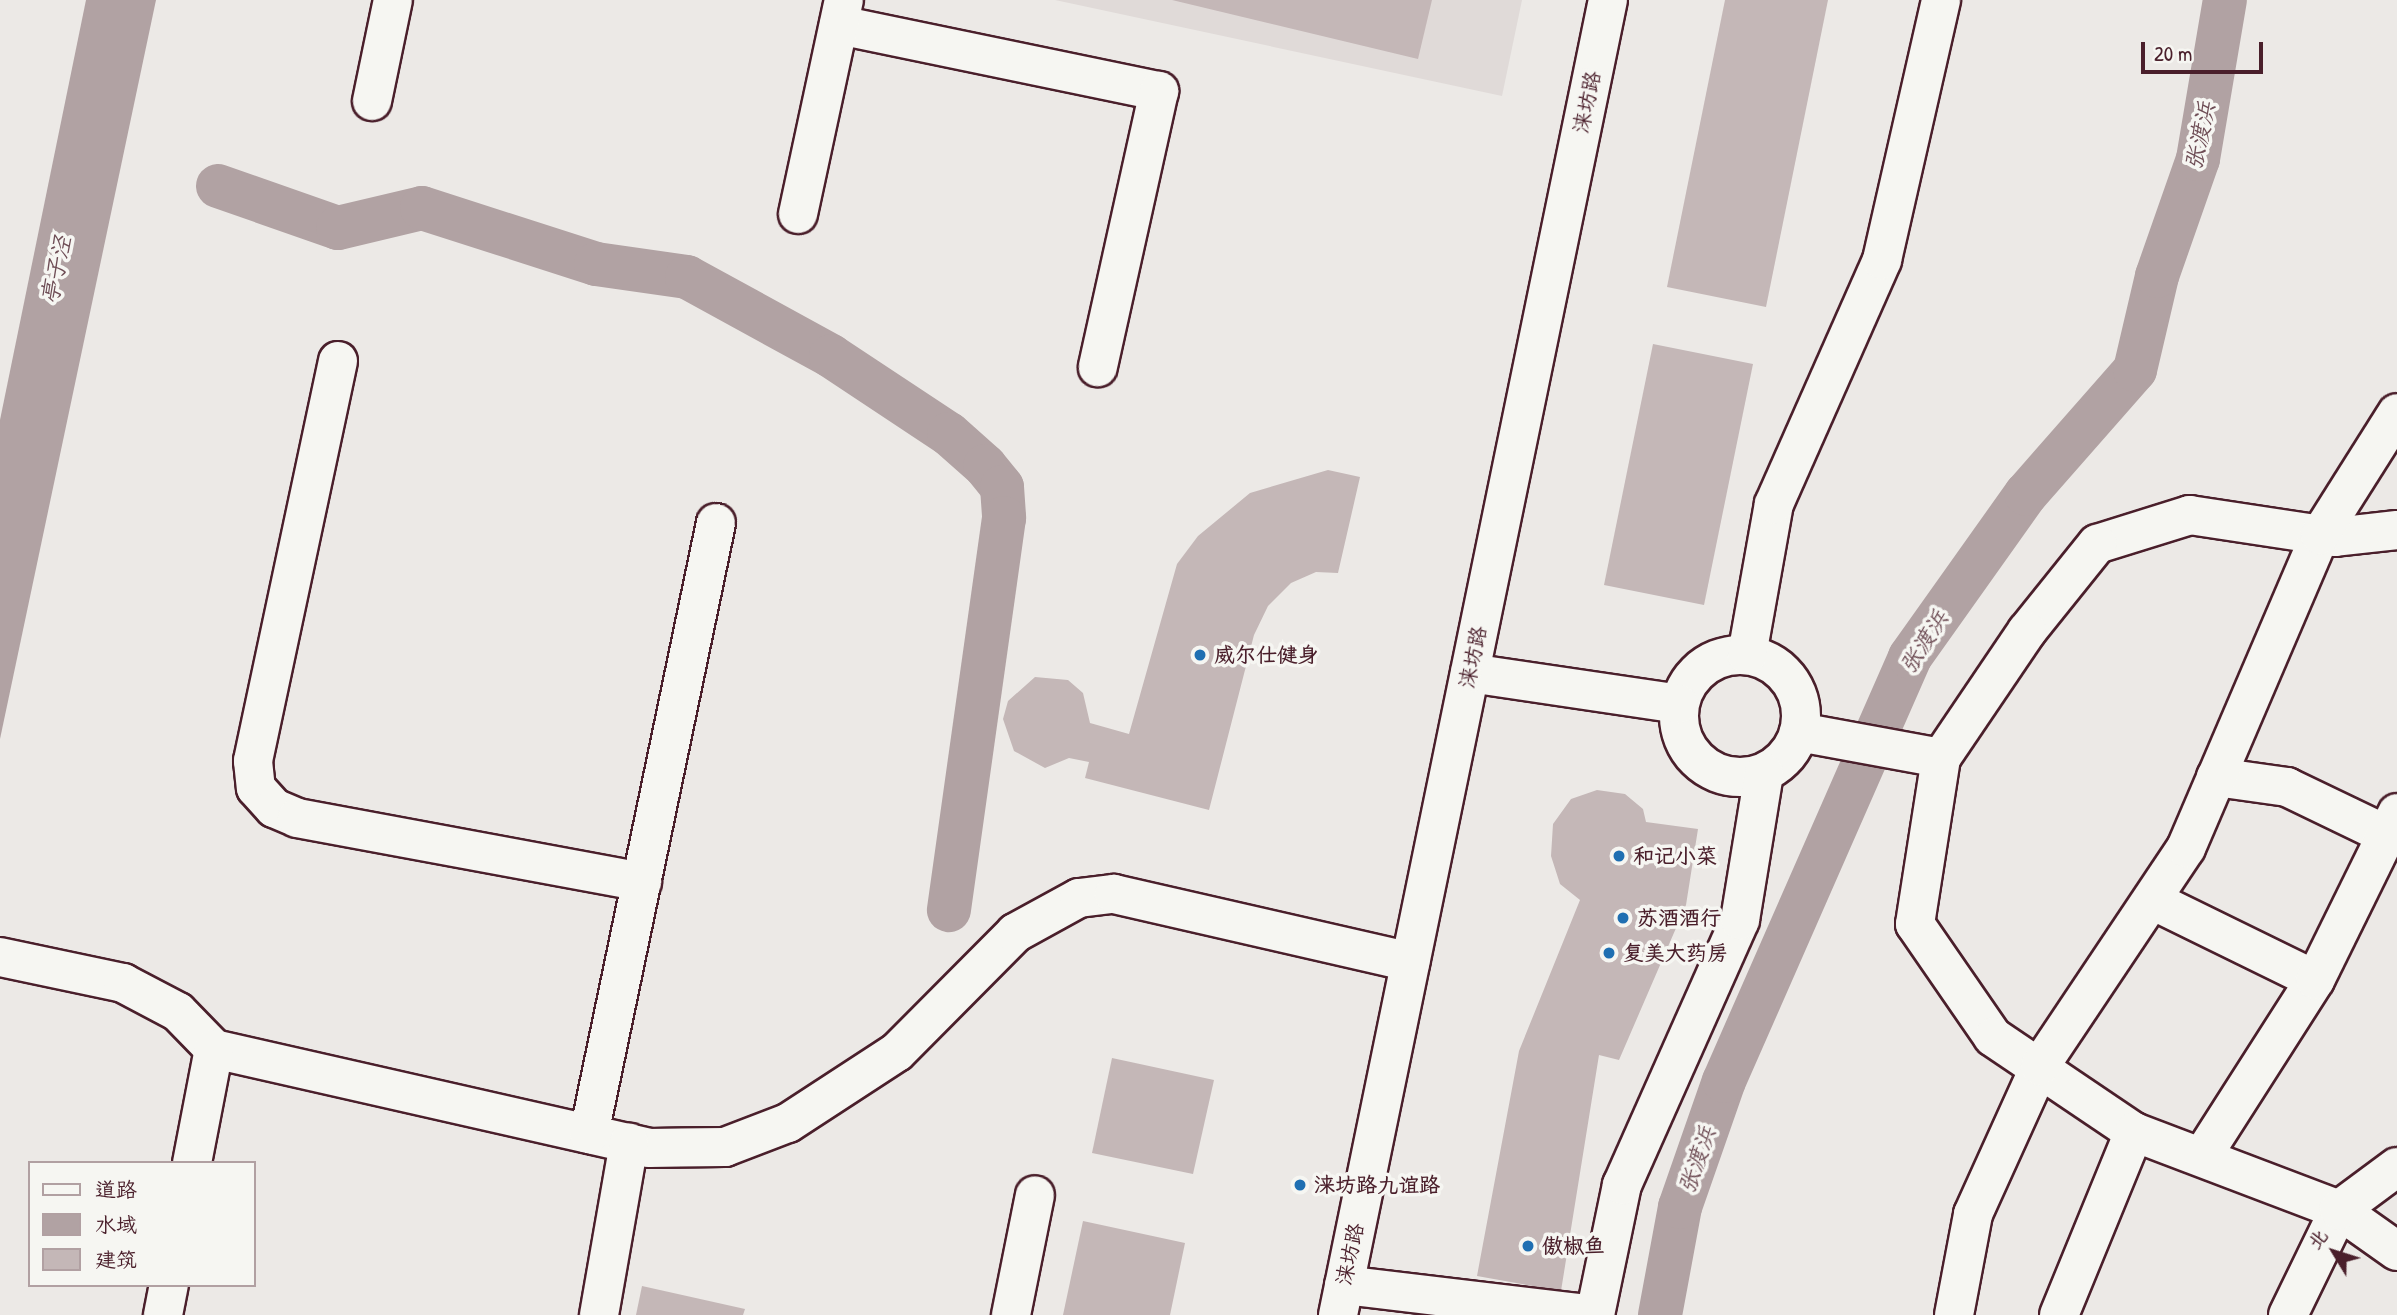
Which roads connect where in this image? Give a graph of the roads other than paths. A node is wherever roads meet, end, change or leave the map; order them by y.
1 (393, 0) edge
2 (1608, 0) edge
3 (1941, 0) edge
4 (841, 12) edge
5 (372, 101) dead end
6 (799, 214) dead end
7 (338, 361) dead end
8 (1098, 367) dead end
9 (2397, 413) edge
10 (716, 523) dead end
11 (2397, 530) edge
12 (2320, 535) junction
13 (1747, 655) junction
14 (1470, 673) junction
15 (1679, 704) junction
16 (1799, 732) junction
17 (1941, 758) junction
18 (1764, 773) junction
19 (2216, 778) junction
20 (2394, 825) edge
21 (642, 882) junction
22 (2154, 901) junction
23 (0, 957) edge
24 (1410, 962) junction
25 (2315, 980) junction
26 (214, 1049) junction
27 (2040, 1066) junction
28 (2134, 1132) junction
29 (589, 1134) junction
30 (629, 1143) junction
31 (2203, 1155) junction
32 (192, 1161) edge
33 (2397, 1167) edge
34 (1035, 1195) dead end
35 (2339, 1210) junction
36 (2397, 1251) edge
37 (169, 1287) edge
38 (1341, 1300) edge
39 (163, 1315) edge
40 (599, 1315) edge
41 (1011, 1315) edge
42 (1595, 1315) edge
43 (1954, 1315) edge
44 (2059, 1315) edge
45 (2288, 1315) edge

1 - 5 street
2 - 14 street, 涞坊路
3 - 13 street
4 - 6 street
4 - 8 street
7 - 21 street
9 - 12 street
10 - 21 street
11 - 12 street
12 - 17 street
12 - 19 street
13 - 15 street
13 - 16 street
14 - 15 street
14 - 24 street, 涞坊路
15 - 18 street
16 - 17 street
16 - 18 street
17 - 27 street
18 - 42 street
19 - 20 street
19 - 22 street
20 - 25 street
21 - 29 street
22 - 25 street
22 - 27 street
23 - 26 street
24 - 30 street
24 - 38 street, 涞坊路
25 - 31 street
26 - 29 street
26 - 32 street
27 - 28 street
27 - 43 street
28 - 31 street
28 - 44 street
29 - 30 street
30 - 40 street
31 - 35 street
33 - 35 street
34 - 41 street
35 - 36 street
35 - 45 street
37 - 39 street
38 - 42 street

